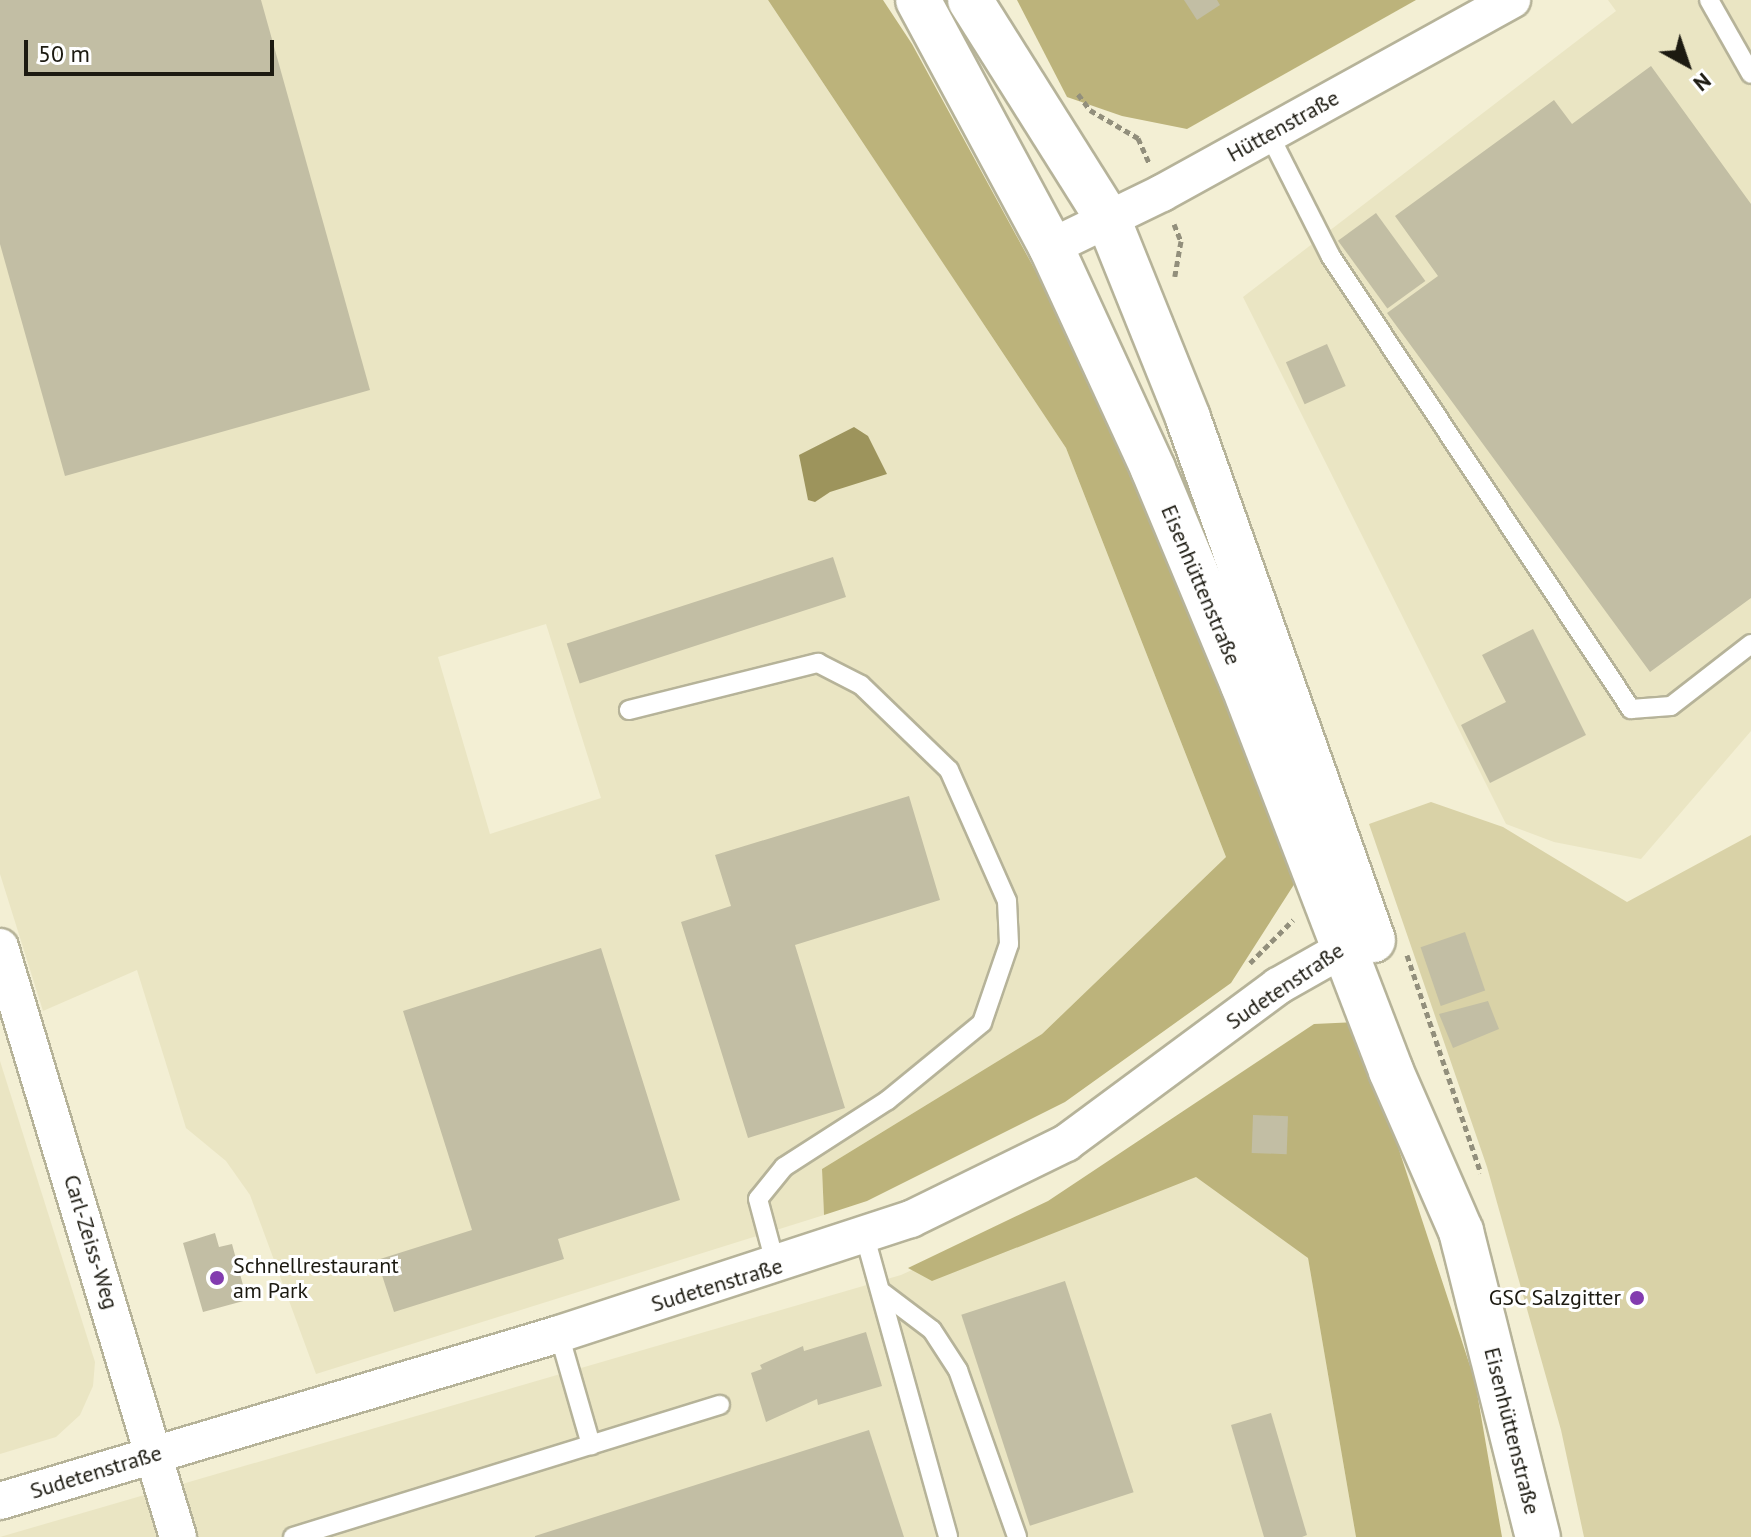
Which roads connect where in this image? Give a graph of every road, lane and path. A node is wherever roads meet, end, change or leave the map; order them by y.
1 (918, 0) edge
2 (970, 0) edge
3 (1512, 0) edge
4 (1709, 0) edge
5 (1751, 74) edge
6 (1072, 85) dead end
7 (1269, 134) junction
8 (1162, 193) junction
9 (1109, 221) junction
10 (1051, 247) junction
11 (1751, 644) edge
12 (629, 710) dead end
13 (1317, 876) junction
14 (1358, 939) junction
15 (0, 947) edge
16 (11, 1019) edge
17 (1234, 1020) junction
18 (865, 1237) junction
19 (776, 1266) junction
20 (883, 1293) junction
21 (559, 1334) junction
22 (720, 1405) dead end
23 (591, 1445) junction
24 (154, 1455) junction
25 (0, 1501) edge
26 (178, 1537) edge
27 (293, 1537) edge
28 (948, 1537) edge
29 (1017, 1537) edge
30 (1538, 1537) edge

1 - 10 street, Eisenhüttenstraße
2 - 9 street, Eisenhüttenstraße
3 - 7 street, Hüttenstraße
4 - 5 lane
6 - 8 path
7 - 8 street, Hüttenstraße
7 - 11 lane
8 - 9 street, Hüttenstraße
9 - 10 street, Hüttenstraße
9 - 14 street, Eisenhüttenstraße
10 - 13 street, Eisenhüttenstraße
12 - 19 lane
13 - 14 street, Eisenhüttenstraße
13 - 17 path
14 - 17 street, Sudetenstraße
14 - 30 street, Eisenhüttenstraße
15 - 16 street, Carl-Zeiss-Weg
16 - 24 street, Carl-Zeiss-Weg
17 - 18 street, Sudetenstraße
18 - 19 street, Sudetenstraße
18 - 20 lane
19 - 21 street, Sudetenstraße
20 - 28 lane
20 - 29 lane
21 - 23 lane
21 - 24 street, Sudetenstraße
22 - 23 lane
23 - 27 lane
24 - 25 street, Sudetenstraße
24 - 26 street, Carl-Zeiss-Weg

